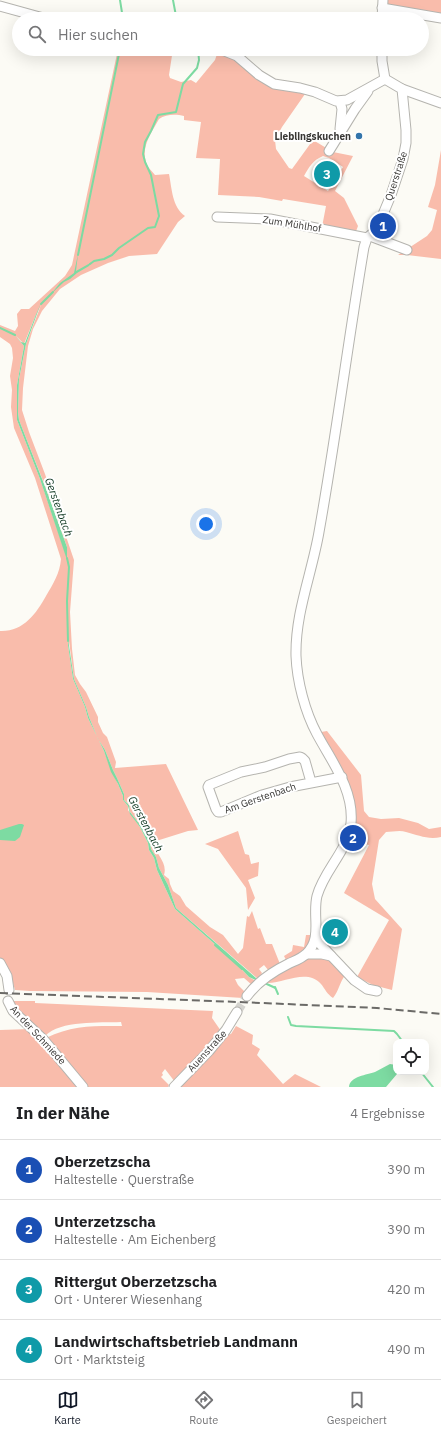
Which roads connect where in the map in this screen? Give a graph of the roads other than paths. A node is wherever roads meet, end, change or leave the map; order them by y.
1 (383, 4) edge
2 (0, 6) edge
3 (22, 12) edge
4 (416, 12) edge
5 (429, 15) edge
6 (441, 18) edge
7 (238, 56) edge
8 (382, 56) edge
9 (385, 79) junction
10 (370, 88) junction
11 (402, 89) junction
12 (340, 102) junction
13 (441, 103) edge
14 (339, 134) junction
15 (329, 151) dead end
16 (217, 217) dead end
17 (369, 237) junction
18 (407, 250) dead end
19 (342, 777) junction
20 (311, 782) junction
21 (316, 934) junction
22 (307, 954) junction
23 (331, 956) junction
24 (0, 963) edge
25 (9, 990) dead end
26 (377, 991) dead end
27 (247, 996) tunnel mouth
28 (8, 1001) dead end
29 (237, 1012) tunnel mouth
30 (83, 1087) edge
31 (174, 1087) edge

1 - 4 street
2 - 3 street
5 - 6 street
7 - 12 street
8 - 9 street
9 - 10 street
9 - 11 street
10 - 12 street
10 - 14 street
11 - 13 street
11 - 17 street, Querstraße
12 - 14 street
14 - 15 street
16 - 17 street, Zum Mühlhof
17 - 18 street
17 - 19 street, Querstraße
19 - 20 street, Am Gerstenbach
19 - 21 street, Querstraße
20 - 20 street, Am Gerstenbach
21 - 22 street
21 - 23 street
22 - 23 street
22 - 27 street
23 - 26 street
24 - 25 street
28 - 30 street, An der Schmiede
29 - 31 street, Auenstraße

